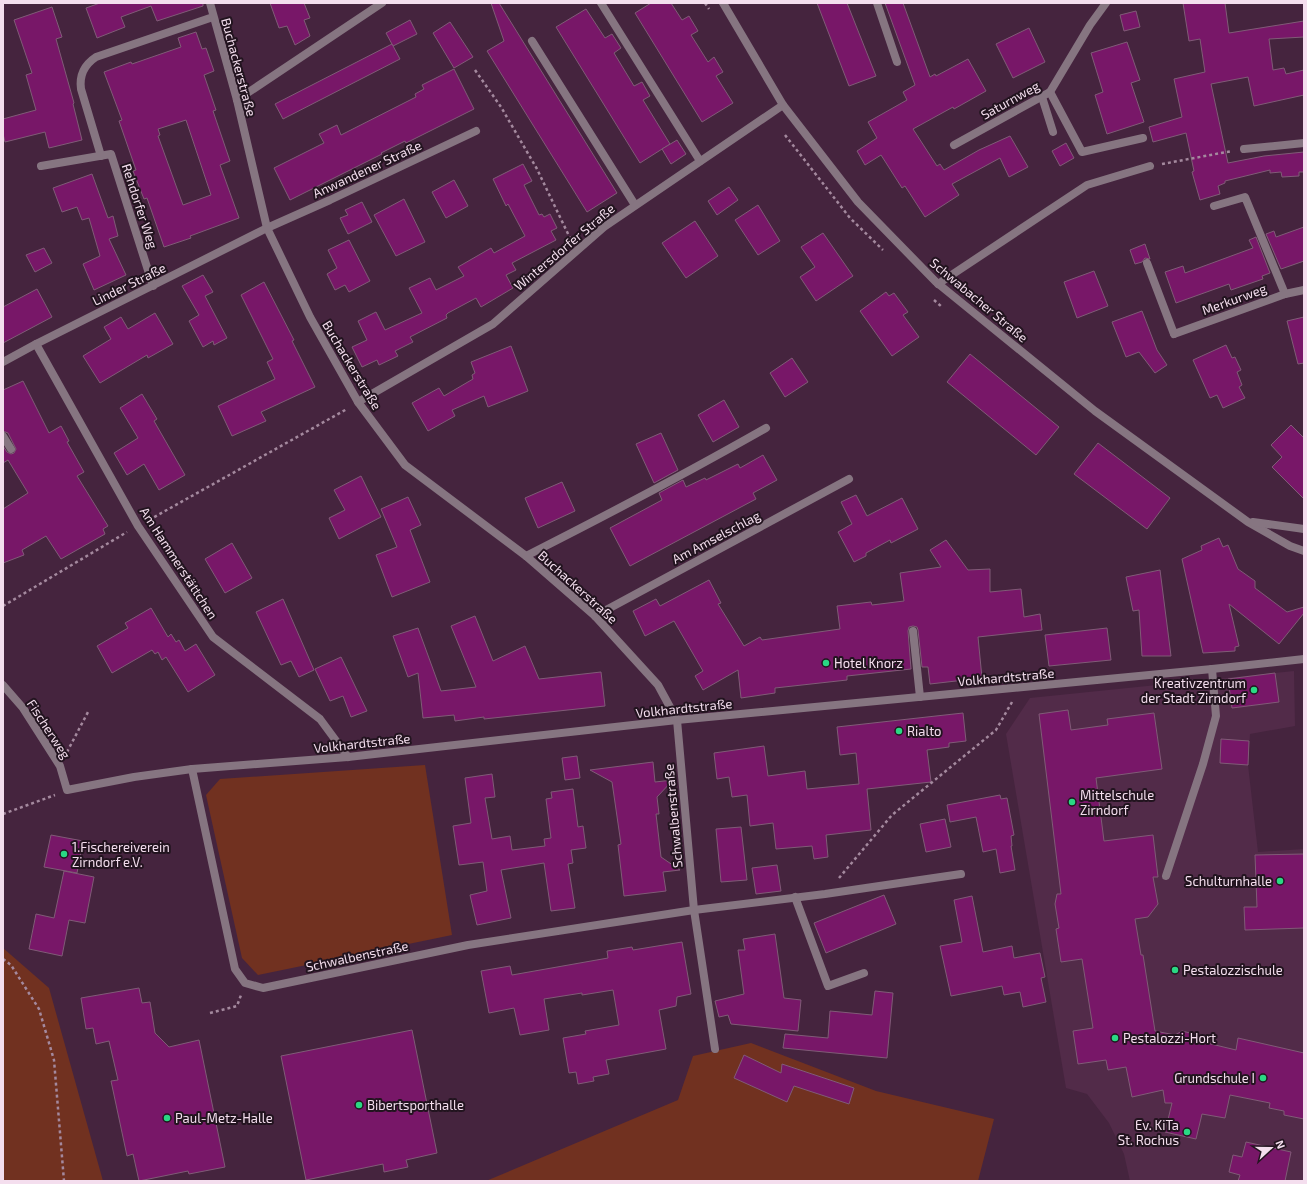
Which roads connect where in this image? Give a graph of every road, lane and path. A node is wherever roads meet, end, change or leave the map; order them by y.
1 (210, 3) edge
2 (382, 3) edge
3 (601, 3) edge
4 (723, 3) edge
5 (877, 3) edge
6 (1106, 3) edge
7 (213, 17) junction
8 (532, 41) dead end
9 (897, 62) dead end
10 (476, 70) dead end
11 (1050, 92) junction
12 (1042, 96) junction
13 (237, 100) junction
14 (783, 105) junction
15 (476, 131) dead end
16 (1053, 132) dead end
17 (1143, 138) dead end
18 (1304, 143) edge
19 (954, 145) dead end
20 (1244, 148) joint
21 (101, 156) junction
22 (700, 161) junction
23 (41, 166) dead end
24 (1150, 166) joint
25 (636, 205) junction
26 (1214, 206) dead end
27 (267, 228) junction
28 (576, 251) junction
29 (1147, 263) dead end
30 (938, 284) junction
31 (153, 286) junction
32 (1304, 290) edge
33 (1285, 294) junction
34 (36, 344) junction
35 (3, 362) edge
36 (358, 402) junction
37 (766, 428) dead end
38 (3, 436) edge
39 (11, 449) dead end
40 (849, 479) dead end
41 (1248, 522) junction
42 (138, 526) junction
43 (1304, 530) edge
44 (1304, 552) edge
45 (526, 556) junction
46 (3, 606) edge
47 (595, 616) junction
48 (914, 631) dead end
49 (1304, 659) edge
50 (1212, 669) junction
51 (3, 685) edge
52 (1020, 688) junction
53 (920, 697) junction
54 (88, 712) dead end
55 (677, 720) junction
56 (348, 757) junction
57 (60, 766) junction
58 (192, 769) junction
59 (67, 790) junction
60 (3, 814) edge
61 (961, 874) dead end
62 (1166, 876) dead end
63 (825, 894) junction
64 (795, 897) junction
65 (694, 910) junction
66 (3, 959) edge
67 (864, 973) dead end
68 (245, 983) junction
69 (210, 1013) dead end
70 (716, 1049) dead end
71 (64, 1181) edge

1 - 7 street, Buchackerstraße
2 - 13 street
3 - 22 street
4 - 14 street, Schwabacher Straße
5 - 9 street
6 - 11 street, Saturnweg
7 - 13 street, Buchackerstraße
7 - 21 street
8 - 25 street
10 - 28 path
11 - 12 street, Saturnweg
11 - 17 street
12 - 16 street
12 - 19 street, Saturnweg
13 - 27 street, Buchackerstraße
14 - 22 street, Wintersdorfer Straße
14 - 30 street, Schwabacher Straße
15 - 27 street, Anwandener Straße
18 - 20 street
20 - 24 path
21 - 23 street
21 - 31 street, Rehdorfer Weg
22 - 25 street, Wintersdorfer Straße
24 - 30 street
25 - 28 street, Wintersdorfer Straße
26 - 33 street
27 - 31 street, Linder Straße
27 - 36 street, Buchackerstraße
28 - 36 street, Wintersdorfer Straße
29 - 33 street, Merkurweg
30 - 41 street, Schwabacher Straße
31 - 34 street, Linder Straße
32 - 33 street, Merkurweg
34 - 35 street, Linder Straße
34 - 42 street, Am Hammerstättchen
36 - 42 path
36 - 45 street, Buchackerstraße
37 - 45 street
38 - 39 street
40 - 47 street, Am Amselschlag
41 - 43 street, Schwabacher Straße
41 - 44 street, Schwabacher Straße
42 - 46 path
42 - 56 street, Am Hammerstättchen
45 - 47 street, Buchackerstraße
47 - 55 street, Buchackerstraße
48 - 53 street
49 - 50 street, Volkhardtstraße
50 - 52 street, Volkhardtstraße
50 - 62 street
51 - 57 street, Fischerweg
52 - 53 street, Volkhardtstraße
52 - 63 path
53 - 55 street, Volkhardtstraße
54 - 57 path
55 - 56 street, Volkhardtstraße
55 - 65 street, Schwalbenstraße
56 - 58 street, Volkhardtstraße
57 - 59 street, Fischerweg
58 - 59 street, Volkhardtstraße
58 - 68 street
59 - 60 path
61 - 63 street, Schwalbenstraße
63 - 64 street, Schwalbenstraße
64 - 65 street, Schwalbenstraße
64 - 67 street
65 - 68 street, Schwalbenstraße
65 - 70 street, Schwalbenstraße
66 - 71 path
68 - 69 path

